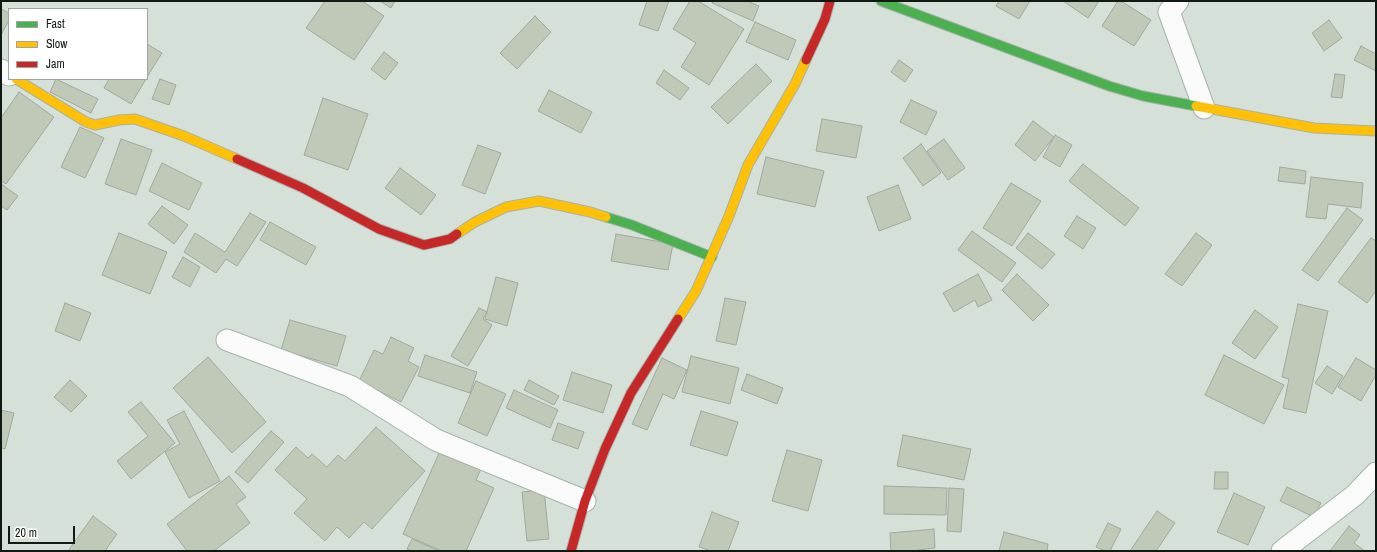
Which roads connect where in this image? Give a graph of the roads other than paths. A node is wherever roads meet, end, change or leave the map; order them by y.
1 (830, 1) edge
2 (881, 1) edge
3 (1178, 1) edge
4 (18, 80) edge
5 (1204, 108) junction
6 (1376, 132) edge
7 (712, 257) junction
8 (227, 340) dead end
9 (1376, 473) edge
10 (585, 501) junction
11 (571, 551) edge
12 (1282, 551) edge

1 - 7 street
2 - 5 street
3 - 5 street
4 - 7 street
5 - 6 street
7 - 10 street
8 - 10 street
9 - 12 street
10 - 11 street

